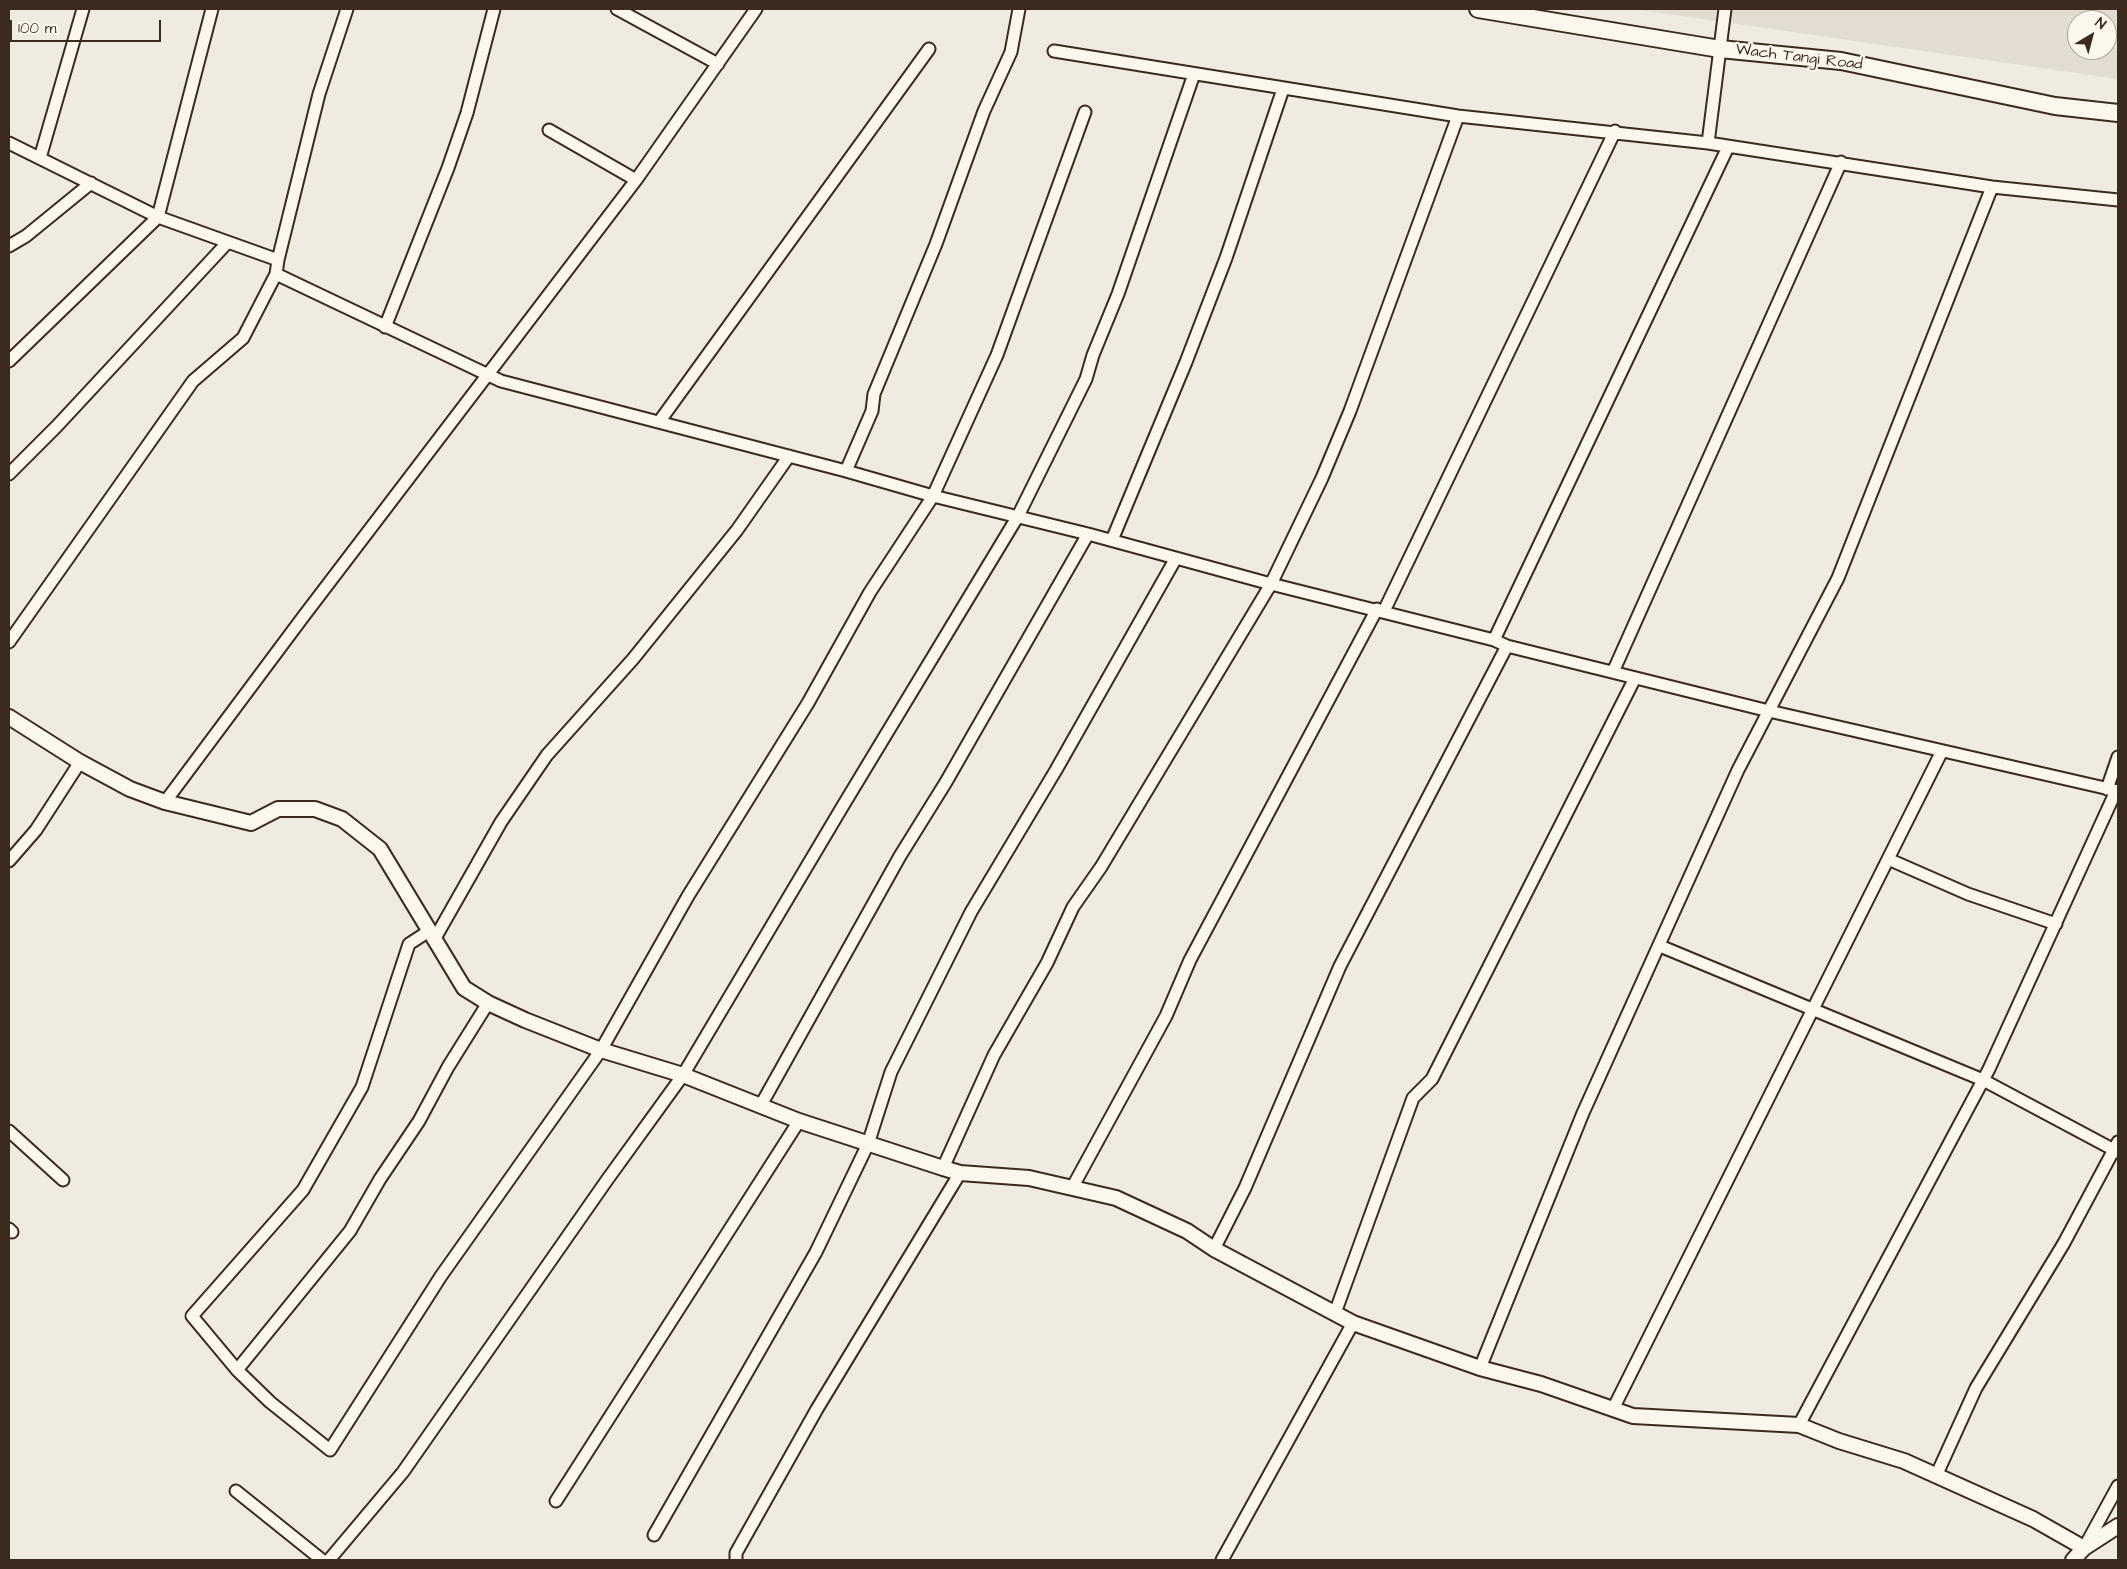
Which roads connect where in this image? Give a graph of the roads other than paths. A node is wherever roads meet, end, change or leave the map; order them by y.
1 (83, 9) edge
2 (212, 9) edge
3 (347, 9) edge
4 (494, 9) edge
5 (617, 9) edge
6 (756, 9) edge
7 (1019, 9) edge
8 (1478, 9) edge
9 (1725, 9) edge
10 (929, 49) dead end
11 (1720, 49) junction
12 (1054, 51) dead end
13 (718, 64) junction
14 (1194, 74) junction
15 (1282, 89) junction
16 (1086, 112) dead end
17 (2118, 113) edge
18 (1458, 116) junction
19 (549, 130) dead end
20 (1615, 132) junction
21 (9, 143) edge
22 (1708, 143) junction
23 (1728, 146) junction
24 (40, 158) junction
25 (1841, 162) junction
26 (636, 180) junction
27 (91, 183) junction
28 (1992, 186) junction
29 (2118, 200) edge
30 (158, 217) junction
31 (227, 243) junction
32 (9, 246) edge
33 (278, 260) junction
34 (276, 274) junction
35 (385, 328) junction
36 (9, 361) edge
37 (488, 375) junction
38 (658, 422) junction
39 (789, 456) junction
40 (846, 471) junction
41 (9, 474) edge
42 (933, 496) junction
43 (1018, 516) junction
44 (1088, 534) junction
45 (1112, 540) junction
46 (1176, 558) junction
47 (1270, 584) junction
48 (1380, 610) junction
49 (1494, 640) junction
50 (9, 642) edge
51 (1507, 646) junction
52 (1613, 672) junction
53 (1635, 678) junction
54 (1769, 711) junction
55 (9, 717) edge
56 (1942, 751) junction
57 (2118, 757) edge
58 (80, 762) junction
59 (2114, 790) edge
60 (164, 802) junction
61 (1888, 859) junction
62 (9, 861) edge
63 (2056, 924) junction
64 (432, 936) junction
65 (1660, 946) junction
66 (488, 1002) junction
67 (1814, 1009) junction
68 (601, 1050) junction
69 (683, 1075) junction
70 (1984, 1080) junction
71 (762, 1105) junction
72 (799, 1121) junction
73 (9, 1131) edge
74 (868, 1144) junction
75 (2117, 1148) edge
76 (943, 1168) junction
77 (960, 1173) junction
78 (63, 1180) dead end
79 (1072, 1188) junction
80 (1214, 1249) junction
81 (1336, 1313) junction
82 (1353, 1323) junction
83 (1480, 1368) junction
84 (237, 1370) junction
85 (1612, 1409) junction
86 (1799, 1425) junction
87 (1936, 1476) junction
88 (2118, 1486) edge
89 (236, 1491) dead end
90 (556, 1501) dead end
91 (2118, 1526) edge
92 (654, 1536) dead end
93 (2084, 1548) junction
94 (322, 1560) edge
95 (329, 1560) edge
96 (736, 1560) edge
97 (1222, 1560) edge
98 (2072, 1560) edge

1 - 24 street
2 - 30 street
3 - 33 street
4 - 35 street
5 - 13 street
6 - 13 street
7 - 40 street
8 - 11 main road, Wach Tangi Road
9 - 11 street
10 - 38 street
11 - 17 main road, Wach Tangi Road
11 - 22 street
12 - 14 street
13 - 26 street
14 - 15 street
14 - 43 street
15 - 18 street
15 - 45 street
16 - 42 street
18 - 20 street
18 - 47 street
19 - 26 street
20 - 22 street
20 - 48 street
21 - 24 street
22 - 23 street
23 - 25 street
23 - 49 street
24 - 27 street
25 - 28 street
25 - 52 street
26 - 37 street
27 - 30 street
27 - 32 street
28 - 29 street
28 - 54 street
30 - 31 street
30 - 36 street
31 - 33 street
31 - 41 street
33 - 34 street
34 - 35 street
34 - 50 street
35 - 37 street
37 - 38 street
37 - 60 street
38 - 39 street
39 - 40 street
39 - 64 street
40 - 42 street
42 - 43 street
42 - 68 street
43 - 44 street
43 - 69 street
44 - 45 street
44 - 71 street
45 - 46 street
46 - 47 street
46 - 74 street
47 - 48 street
47 - 76 street
48 - 49 street
48 - 79 street
49 - 51 street
51 - 52 street
51 - 80 street
52 - 53 street
53 - 54 street
53 - 81 street
54 - 56 street
54 - 65 street
55 - 58 street
56 - 59 street
56 - 61 street
57 - 59 street
58 - 60 street
58 - 62 street
59 - 63 street
60 - 64 street
61 - 63 street
61 - 67 street
63 - 70 street
64 - 66 street
64 - 84 street
65 - 67 street
65 - 83 street
66 - 68 street
66 - 84 street
67 - 70 street
67 - 85 street
68 - 69 street
68 - 84 street
69 - 71 street
69 - 95 street
70 - 75 street
70 - 86 street
71 - 72 street
72 - 74 street
72 - 90 street
73 - 78 street
74 - 76 street
74 - 92 street
75 - 87 street
76 - 77 street
77 - 79 street
77 - 96 street
79 - 80 street
80 - 81 street
81 - 82 street
82 - 83 street
82 - 97 street
83 - 85 street
85 - 86 street
86 - 87 street
87 - 93 street
88 - 93 street
89 - 94 street
91 - 93 street
93 - 98 street

